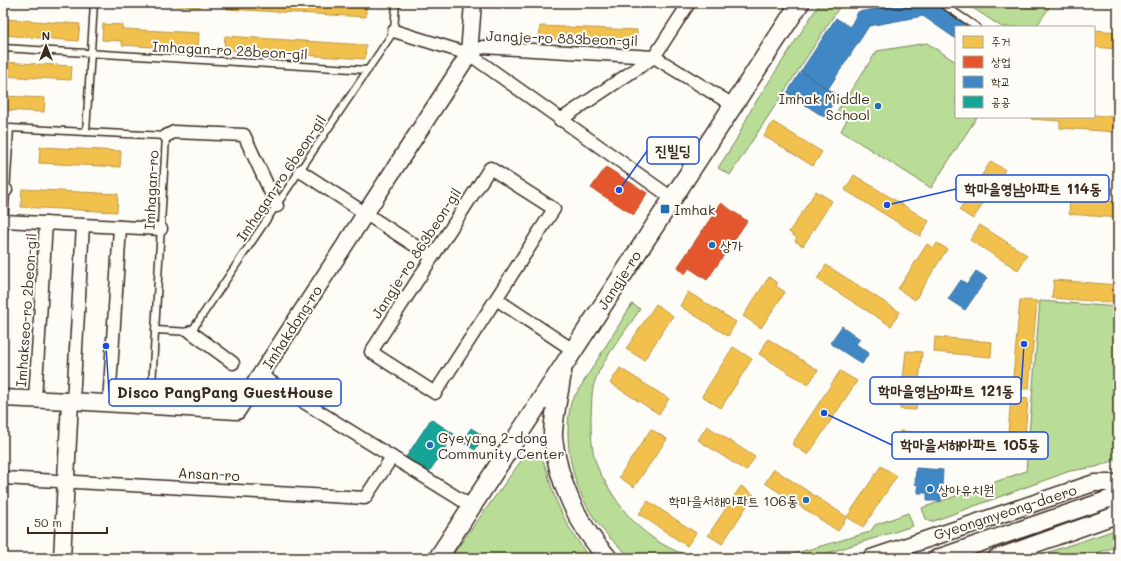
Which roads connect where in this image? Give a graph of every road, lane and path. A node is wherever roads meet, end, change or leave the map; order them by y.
1 (94, 3) edge
2 (396, 3) edge
3 (473, 3) edge
4 (689, 3) edge
5 (800, 3) edge
6 (941, 3) edge
7 (975, 26) edge
8 (394, 31) junction
9 (3, 48) edge
10 (91, 54) junction
11 (469, 54) junction
12 (654, 56) junction
13 (368, 70) junction
14 (733, 105) junction
15 (560, 120) junction
16 (86, 132) junction
17 (166, 136) junction
18 (300, 171) junction
19 (5, 190) edge
20 (672, 198) junction
21 (277, 206) junction
22 (366, 213) junction
23 (4, 221) junction
24 (46, 223) junction
25 (83, 225) junction
26 (120, 227) junction
27 (161, 229) junction
28 (3, 241) edge
29 (431, 256) junction
30 (496, 299) junction
31 (155, 330) junction
32 (191, 332) junction
33 (573, 350) junction
34 (232, 363) dead end
35 (563, 366) junction
36 (260, 375) junction
37 (3, 398) edge
38 (35, 400) junction
39 (72, 402) junction
40 (109, 404) junction
41 (151, 406) junction
42 (392, 457) junction
43 (3, 478) edge
44 (66, 481) junction
45 (1118, 483) edge
46 (1118, 496) edge
47 (471, 506) junction
48 (1118, 512) edge
49 (62, 558) edge
50 (438, 558) edge
51 (608, 558) edge
52 (871, 558) edge
53 (937, 558) edge
54 (996, 558) edge

1 - 10 lane
2 - 8 lane, Imhagan-ro 6beon-gil
3 - 11 street, Imhakdong-ro
4 - 12 street
5 - 14 main road, Jangje-ro
6 - 7 lane
8 - 11 street
8 - 13 lane, Imhagan-ro 6beon-gil
9 - 10 lane, Imhagan-ro 28beon-gil
10 - 13 lane, Imhagan-ro 28beon-gil
10 - 16 lane
11 - 12 street, Jangje-ro 883beon-gil
11 - 15 street
11 - 22 street, Imhakdong-ro
12 - 14 street, Jangje-ro 883beon-gil
12 - 15 street, Jangje-ro 883beon-gil
13 - 18 lane, Imhagan-ro 6beon-gil
14 - 20 main road, Jangje-ro
15 - 20 street
16 - 17 lane, Imhagan-ro
16 - 19 lane, Imhagan-ro
17 - 21 street
17 - 27 lane, Imhagan-ro
18 - 21 lane, Imhagan-ro 6beon-gil
18 - 22 street
19 - 23 lane
20 - 33 main road, Jangje-ro
21 - 32 lane, Imhagan-ro 6beon-gil
22 - 29 street
22 - 36 street, Imhakdong-ro
23 - 24 street
23 - 28 lane
24 - 25 street
24 - 38 street, Imhakseo-ro 2beon-gil
25 - 26 street
25 - 39 street
26 - 27 street
26 - 40 street
27 - 31 lane, Imhagan-ro
29 - 30 street, Jangje-ro 863beon-gil
29 - 30 street, Jangje-ro 863beon-gil
30 - 33 street
31 - 32 lane
31 - 41 lane, Imhagan-ro
32 - 34 street
33 - 35 main road, Jangje-ro
35 - 47 main road, Jangje-ro
35 - 51 main road
36 - 41 street, Imhakdong-ro
36 - 42 street
37 - 38 street, Imhakdong-ro
38 - 39 street, Imhakdong-ro
39 - 40 street, Imhakdong-ro
39 - 44 street
40 - 41 street, Imhakdong-ro
42 - 44 street, Ansan-ro
42 - 47 street
43 - 44 street, Ansan-ro
44 - 49 street
45 - 52 street, Gyeongmyeong-daero
46 - 53 street, Gyeongmyeong-daero
47 - 50 main road, Jangje-ro
48 - 54 street

